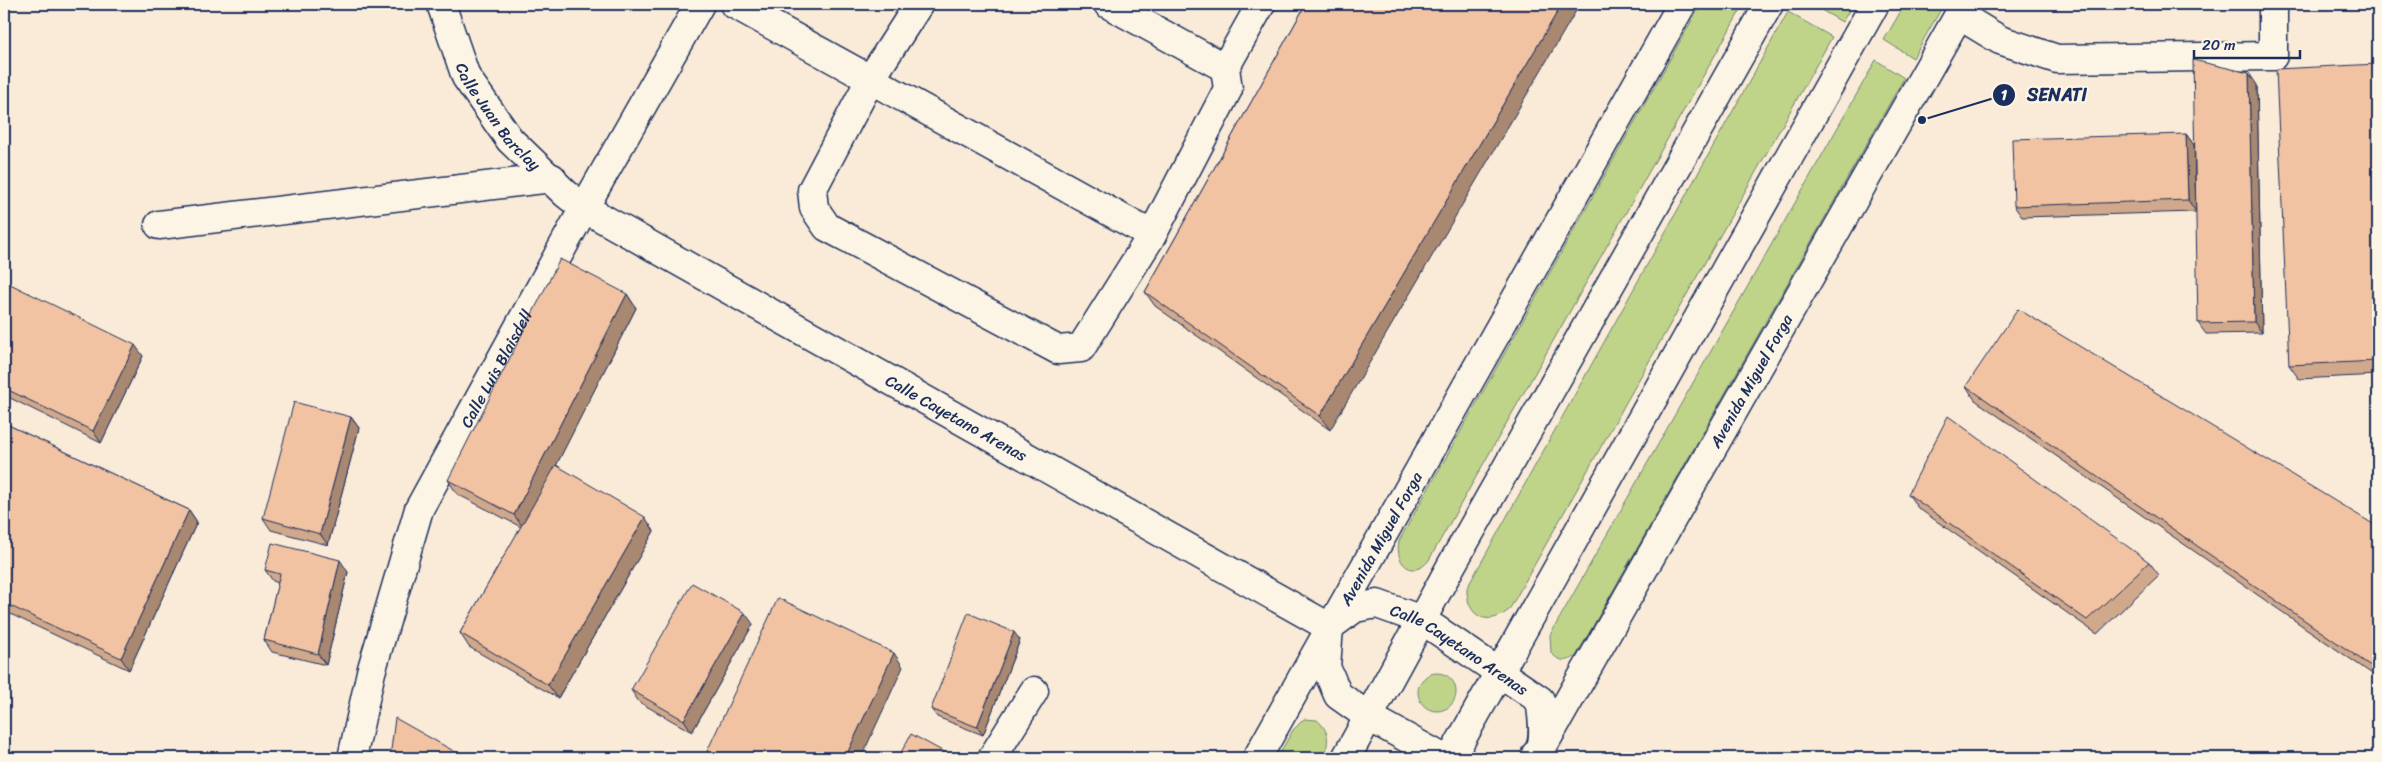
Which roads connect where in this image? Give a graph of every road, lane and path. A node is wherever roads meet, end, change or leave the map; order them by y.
1 (441, 4) edge
2 (700, 4) edge
3 (734, 4) edge
4 (919, 4) edge
5 (1108, 4) edge
6 (1261, 4) edge
7 (1682, 4) edge
8 (1769, 4) edge
9 (1875, 4) edge
10 (2273, 4) edge
11 (1962, 9) edge
12 (1225, 68) junction
13 (870, 80) junction
14 (552, 178) junction
15 (584, 208) junction
16 (159, 225) dead end
17 (1152, 235) junction
18 (1422, 620) junction
19 (1329, 627) junction
20 (1499, 672) junction
21 (1034, 691) dead end
22 (1369, 717) junction
23 (1540, 756) edge
24 (352, 758) edge
25 (992, 758) edge
26 (1257, 758) edge
27 (1346, 758) edge
28 (1443, 758) edge
29 (1451, 758) edge

1 - 14 main road, Calle Juan Barclay
2 - 15 main road, Calle Luis Blaisdell
3 - 13 main road
4 - 13 main road
5 - 12 main road
6 - 12 main road
7 - 19 main road, Avenida Miguel Forga
8 - 18 main road
9 - 20 main road
10 - 11 main road
11 - 23 main road, Avenida Miguel Forga
12 - 17 main road
13 - 17 main road
13 - 17 main road
14 - 15 main road, Calle Juan Barclay
14 - 16 main road
15 - 19 main road, Calle Cayetano Arenas
15 - 24 main road, Calle Luis Blaisdell
18 - 19 main road, Calle Cayetano Arenas
18 - 20 main road, Calle Cayetano Arenas
18 - 22 main road
19 - 22 main road
19 - 26 main road, Avenida Miguel Forga
20 - 23 main road, Calle Cayetano Arenas
20 - 29 main road
21 - 25 main road
22 - 27 main road
22 - 28 main road

